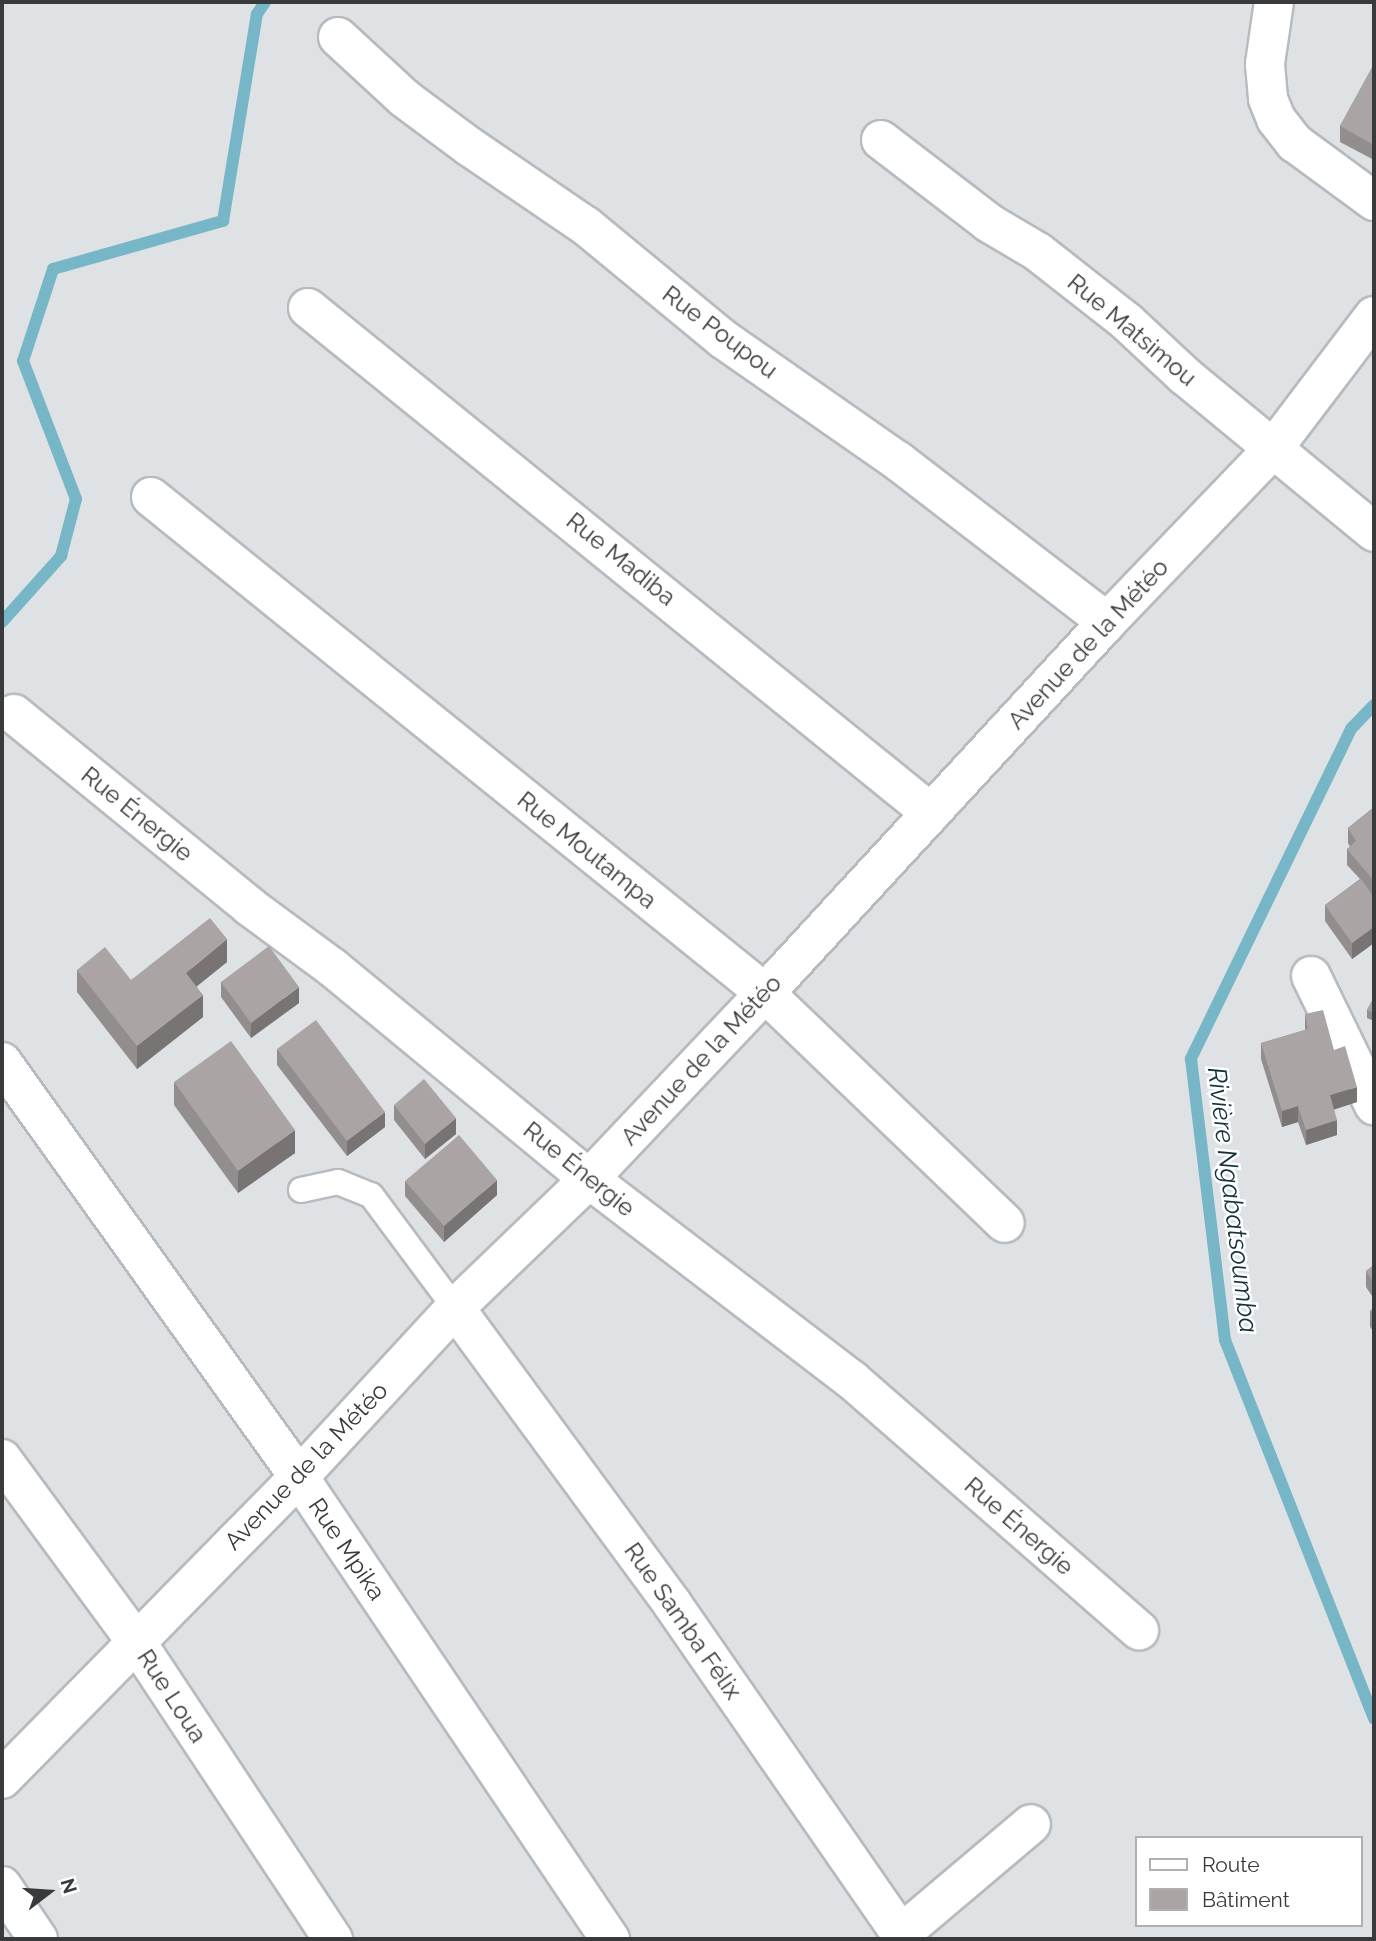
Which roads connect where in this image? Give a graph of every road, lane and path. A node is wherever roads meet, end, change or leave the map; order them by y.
1 (1274, 2) edge
2 (338, 37) dead end
3 (881, 140) dead end
4 (1374, 201) edge
5 (308, 308) dead end
6 (1374, 316) edge
7 (1273, 449) junction
8 (151, 497) dead end
9 (1374, 532) edge
10 (1107, 622) junction
11 (14, 714) dead end
12 (931, 813) junction
13 (1311, 976) dead end
14 (765, 993) junction
15 (2, 1062) edge
16 (1374, 1105) edge
17 (589, 1178) junction
18 (301, 1190) dead end
19 (1005, 1223) dead end
20 (456, 1308) junction
21 (2, 1459) edge
22 (299, 1477) junction
23 (1139, 1630) dead end
24 (135, 1640) junction
25 (2, 1779) edge
26 (1031, 1824) dead end
27 (2, 1886) edge
28 (902, 1937) edge
29 (38, 1939) edge
30 (333, 1939) edge
31 (610, 1939) edge

1 - 4 street
2 - 10 street, Rue Poupou
3 - 7 street, Rue Matsimou
5 - 12 street, Rue Madiba
6 - 7 street, Avenue de la Météo
7 - 9 street, Rue Matsimou
7 - 10 street, Avenue de la Météo
8 - 14 street, Rue Moutampa
10 - 12 street, Avenue de la Météo
11 - 17 street, Rue Énergie
12 - 14 street, Avenue de la Météo
13 - 16 street
14 - 17 street, Avenue de la Météo
14 - 19 street, Rue Moutampa
15 - 22 street, Rue Mpika
17 - 20 street, Avenue de la Météo
17 - 23 street, Rue Énergie
18 - 20 lane
20 - 22 street, Avenue de la Météo
20 - 28 street, Rue Samba Félix
21 - 24 street, Rue Loua
22 - 24 street, Avenue de la Météo
22 - 31 street, Rue Mpika
24 - 25 street, Avenue de la Météo
24 - 30 street, Rue Loua
26 - 28 street
27 - 29 street

